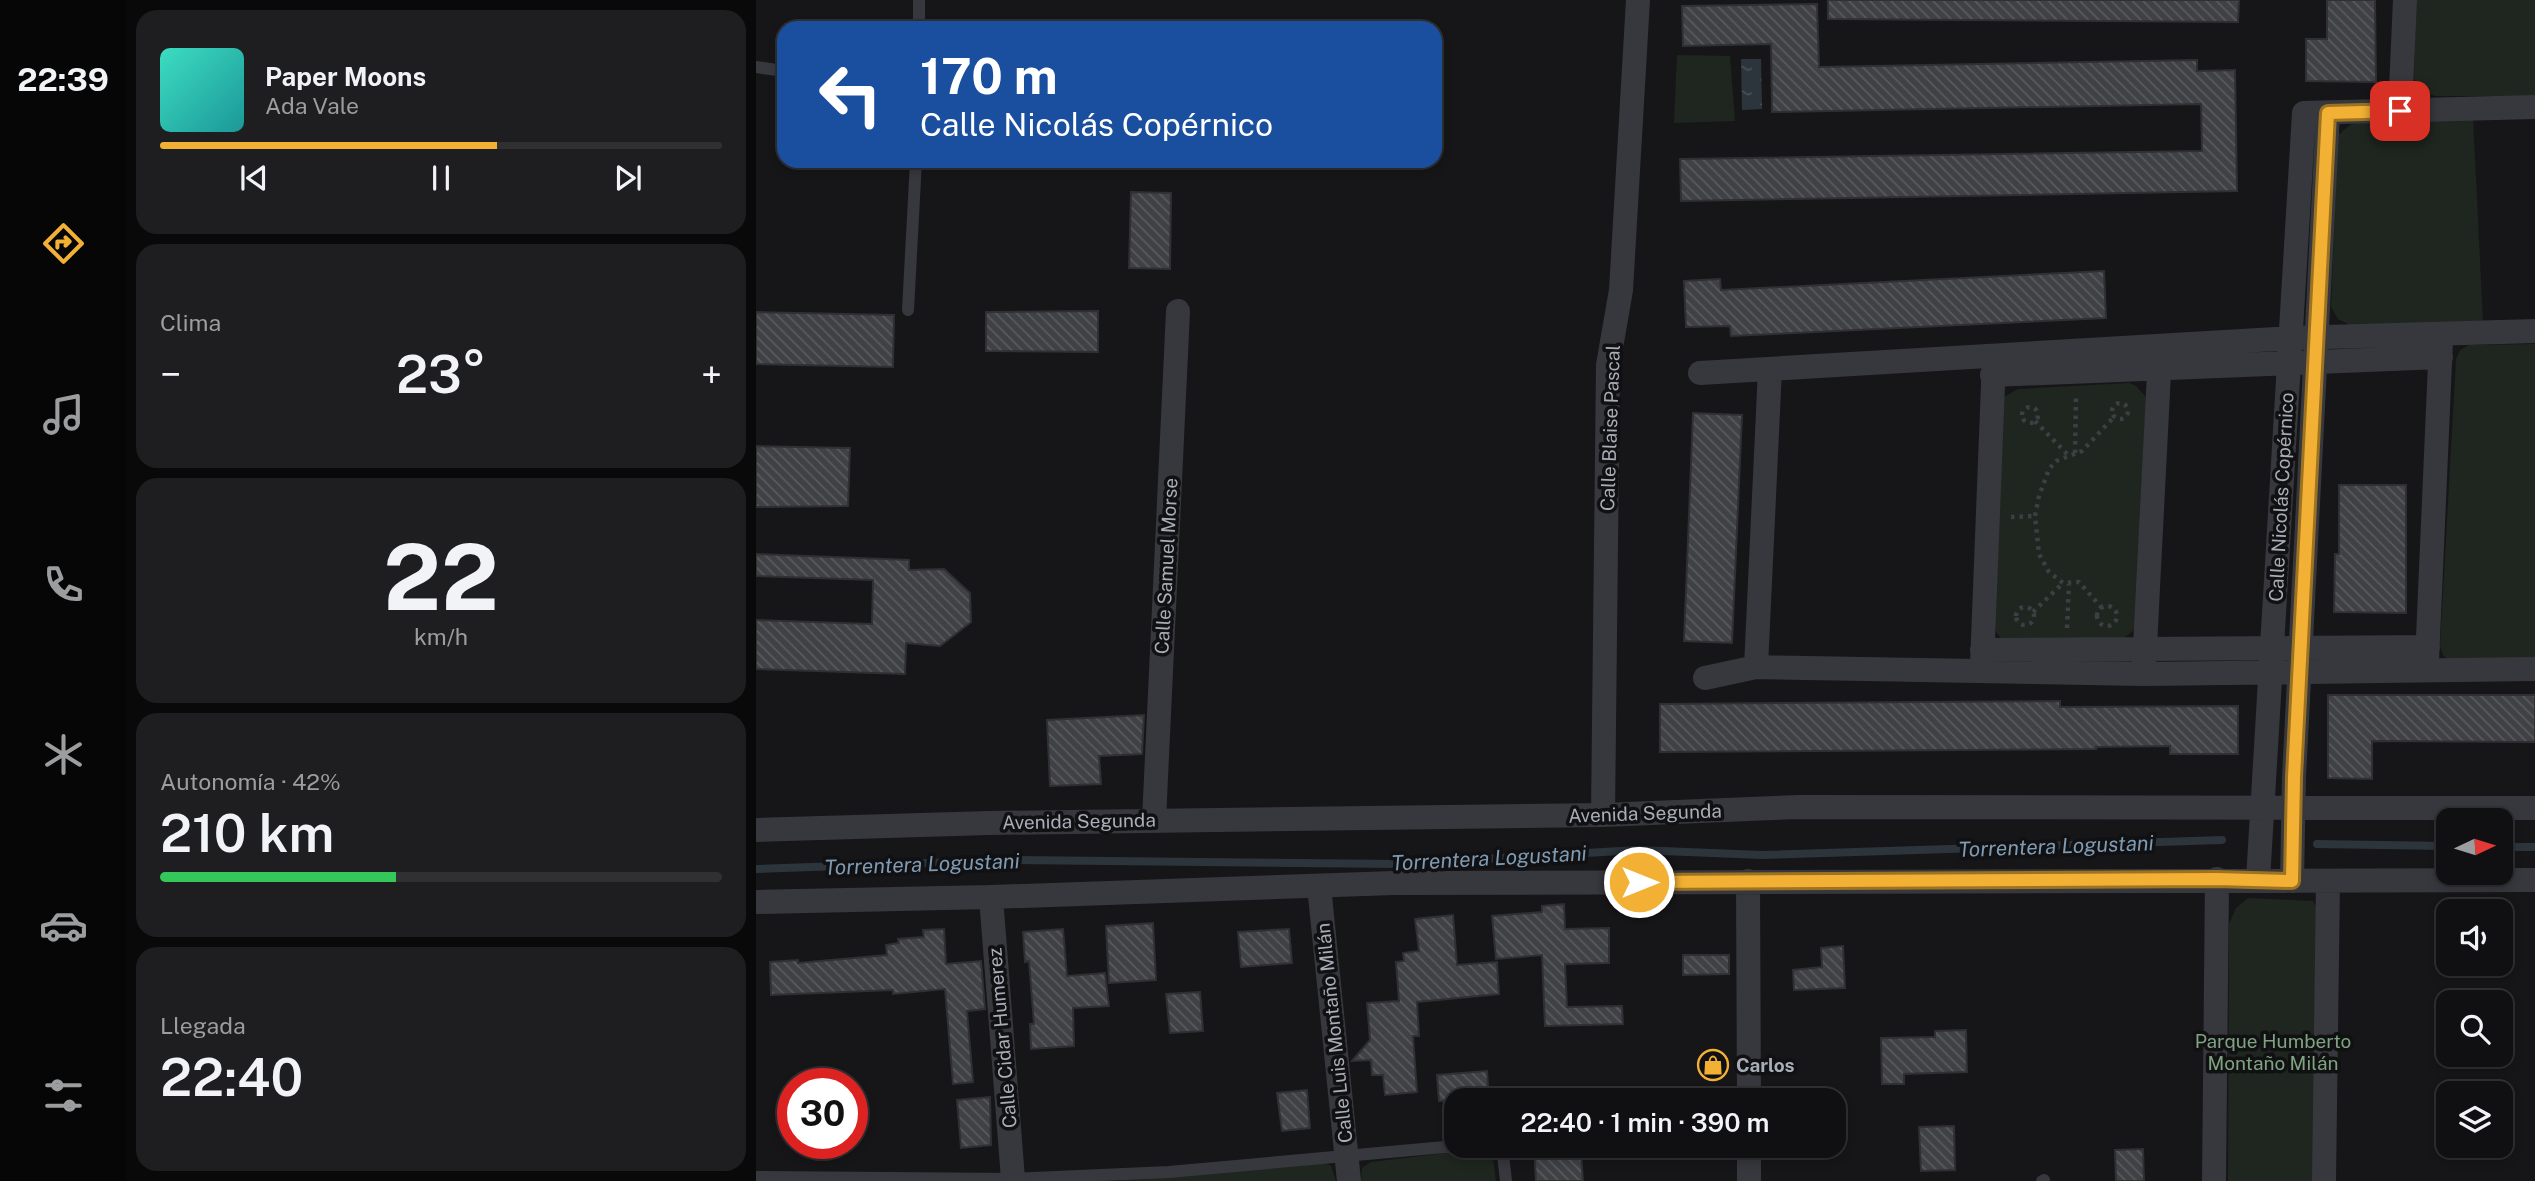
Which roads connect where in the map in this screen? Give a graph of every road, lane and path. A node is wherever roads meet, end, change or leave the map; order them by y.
1 (919, 0) edge
2 (1638, 0) edge
3 (2404, 0) edge
4 (919, 21) edge
5 (756, 67) edge
6 (777, 70) edge
7 (2535, 107) edge
8 (2400, 111) junction
9 (2316, 113) junction
10 (916, 168) edge
11 (908, 310) dead end
12 (1178, 311) dead end
13 (2535, 331) edge
14 (2317, 337) junction
15 (2291, 338) junction
16 (2441, 345) junction
17 (2160, 357) junction
18 (2315, 362) junction
19 (2289, 363) junction
20 (1993, 365) junction
21 (1770, 369) junction
22 (1700, 373) dead end
23 (2076, 389) dead end
24 (2114, 418) dead end
25 (2035, 421) dead end
26 (2075, 453) junction
27 (2068, 455) junction
28 (2035, 516) junction
29 (2001, 518) dead end
30 (2066, 583) junction
31 (2102, 607) junction
32 (2032, 612) dead end
33 (2066, 639) dead end
34 (2428, 647) junction
35 (1982, 661) junction
36 (2271, 661) junction
37 (2300, 661) junction
38 (2144, 662) junction
39 (1756, 667) junction
40 (2535, 669) edge
41 (2427, 671) junction
42 (1705, 678) dead end
43 (2262, 808) junction
44 (2535, 808) edge
45 (2293, 809) junction
46 (1603, 815) junction
47 (1154, 820) junction
48 (756, 830) edge
49 (2217, 879) junction
50 (2258, 880) junction
51 (2535, 880) edge
52 (1748, 881) junction
53 (2292, 881) junction
54 (2328, 881) junction
55 (1319, 886) junction
56 (991, 897) junction
57 (756, 902) edge
58 (1749, 1088) edge
59 (1444, 1147) edge
60 (1347, 1156) junction
61 (1503, 1158) edge
62 (1749, 1158) edge
63 (756, 1177) edge
64 (1013, 1179) junction
65 (1349, 1181) edge
66 (1506, 1181) edge
67 (1749, 1181) edge
68 (2214, 1181) edge
69 (2324, 1181) edge

1 - 4 lane
2 - 46 street, Calle Blaise Pascal
3 - 8 street
5 - 6 lane
7 - 8 street
8 - 9 street
9 - 14 street, Calle Nicolás Copérnico
9 - 15 street, Calle Nicolás Copérnico
10 - 11 lane
12 - 47 street, Calle Samuel Morse
13 - 16 street
14 - 15 street
14 - 16 street
14 - 18 street, Calle Nicolás Copérnico
15 - 17 street
15 - 19 street, Calle Nicolás Copérnico
16 - 18 street
16 - 34 street
17 - 19 street
17 - 20 street
17 - 38 street
18 - 19 street
18 - 37 street, Calle Nicolás Copérnico
19 - 36 street, Calle Nicolás Copérnico
20 - 21 street
20 - 35 street
21 - 22 street
21 - 39 street
23 - 26 path
24 - 26 path
25 - 27 path
26 - 27 path
27 - 28 path
28 - 29 path
28 - 30 path
30 - 31 path
30 - 32 path
30 - 33 path
31 - 31 path
34 - 37 street
34 - 41 street
35 - 38 street
35 - 39 street
36 - 37 street
36 - 38 street
36 - 43 street, Calle Nicolás Copérnico
37 - 41 street
37 - 45 street, Calle Nicolás Copérnico
39 - 42 street
40 - 41 street
43 - 45 street, Avenida Segunda
43 - 46 street, Avenida Segunda
43 - 50 street, Calle Nicolás Copérnico
44 - 45 street, Avenida Segunda
45 - 53 street, Calle Nicolás Copérnico
46 - 47 street, Avenida Segunda
47 - 48 street, Avenida Segunda
49 - 50 street
49 - 52 street
49 - 68 street
50 - 53 street
51 - 54 street
52 - 55 street
52 - 58 street
53 - 54 street
54 - 69 street
55 - 56 street
55 - 60 street, Calle Luis Montaño Milán
56 - 57 street
56 - 64 street, Calle Cidar Humerez
59 - 60 lane
60 - 64 lane
60 - 65 street, Calle Luis Montaño Milán
61 - 66 lane
62 - 67 street
63 - 64 lane

